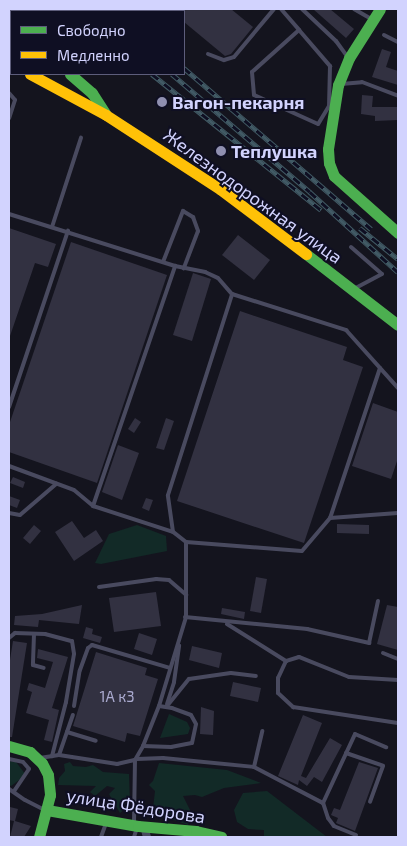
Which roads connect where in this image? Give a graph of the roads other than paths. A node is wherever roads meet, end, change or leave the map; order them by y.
1 (274, 9) edge
2 (281, 9) edge
3 (302, 9) edge
4 (354, 9) edge
5 (380, 9) edge
6 (373, 20) junction
7 (299, 30) junction
8 (384, 35) dead end
9 (398, 42) edge
10 (208, 54) dead end
11 (349, 58) junction
12 (32, 75) edge
13 (71, 75) edge
14 (338, 85) junction
15 (9, 93) edge
16 (398, 96) edge
17 (106, 114) junction
18 (9, 118) edge
19 (81, 138) dead end
20 (9, 214) edge
21 (52, 227) junction
22 (68, 232) junction
23 (398, 233) edge
24 (351, 247) dead end
25 (164, 262) junction
26 (175, 266) junction
27 (184, 268) junction
28 (352, 290) junction
29 (232, 294) junction
30 (398, 325) edge
31 (380, 368) junction
32 (398, 388) edge
33 (9, 407) edge
34 (9, 466) edge
35 (56, 484) junction
36 (93, 506) junction
37 (9, 512) edge
38 (398, 513) edge
39 (330, 518) junction
40 (173, 532) junction
41 (186, 542) junction
42 (99, 587) dead end
43 (186, 595) junction
44 (378, 601) dead end
45 (185, 617) junction
46 (224, 622) junction
47 (181, 632) junction
48 (34, 634) junction
49 (9, 638) edge
50 (383, 653) dead end
51 (398, 659) edge
52 (286, 661) junction
53 (44, 668) dead end
54 (170, 668) junction
55 (256, 676) dead end
56 (398, 680) edge
57 (74, 706) dead end
58 (159, 706) junction
59 (167, 706) junction
60 (73, 714) dead end
61 (398, 723) edge
62 (262, 731) dead end
63 (67, 732) junction
64 (96, 741) dead end
65 (9, 746) edge
66 (143, 746) junction
67 (386, 746) dead end
68 (346, 753) junction
69 (52, 756) junction
70 (59, 756) junction
71 (38, 758) junction
72 (9, 759) edge
73 (136, 760) junction
74 (254, 767) junction
75 (9, 789) edge
76 (14, 791) junction
77 (370, 802) dead end
78 (323, 803) junction
79 (47, 810) junction
80 (106, 820) junction
81 (141, 829) edge
82 (356, 835) dead end
83 (39, 837) edge
84 (100, 837) edge
85 (134, 837) edge
86 (221, 837) edge

1 - 10 lane
2 - 7 lane
3 - 11 lane
4 - 6 lane
5 - 6 main road
6 - 11 main road
7 - 7 lane
8 - 9 lane
11 - 14 main road
12 - 17 main road, Железнодорожная улица
13 - 17 main road
14 - 16 lane
14 - 23 main road
15 - 18 lane
17 - 28 main road, Железнодорожная улица
19 - 21 lane
20 - 21 lane
21 - 22 lane
22 - 25 lane
22 - 33 lane
24 - 28 lane
25 - 26 lane
25 - 27 lane
26 - 27 lane
26 - 36 lane
27 - 29 lane
28 - 30 main road, Железнодорожная улица
29 - 31 lane
29 - 40 lane
31 - 32 lane
31 - 39 lane
34 - 35 lane
35 - 36 lane
35 - 37 lane
36 - 40 lane
38 - 39 lane
39 - 41 lane
40 - 41 lane
41 - 43 lane
42 - 43 lane
43 - 45 lane
44 - 46 lane
45 - 46 lane
45 - 47 lane
46 - 52 lane
47 - 54 lane
47 - 59 lane
48 - 49 lane
48 - 53 lane
48 - 69 lane
50 - 51 lane
52 - 56 lane
52 - 61 lane
54 - 57 lane
54 - 58 lane
55 - 59 lane
58 - 59 lane
58 - 66 lane
59 - 66 lane
60 - 63 lane
62 - 74 lane
63 - 64 lane
63 - 70 lane
65 - 71 main road
66 - 73 lane
67 - 68 lane
68 - 77 lane
68 - 78 lane
69 - 70 lane
69 - 71 lane
70 - 73 lane
71 - 79 main road
72 - 76 lane
73 - 74 lane
73 - 81 lane
74 - 78 lane
75 - 76 lane
76 - 79 lane
78 - 82 lane
79 - 80 main road, улица Фёдорова
79 - 83 main road
80 - 81 main road, улица Фёдорова
80 - 84 lane
81 - 85 lane
81 - 86 main road, улица Фёдорова

